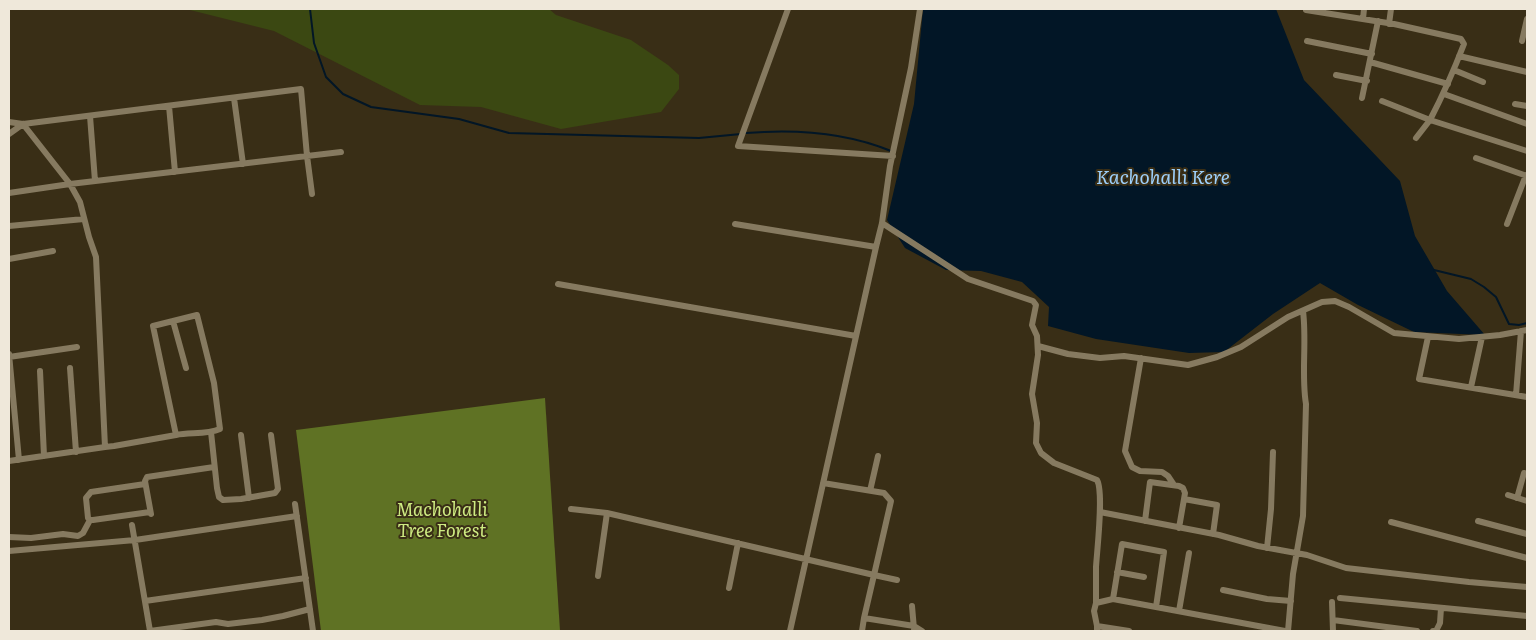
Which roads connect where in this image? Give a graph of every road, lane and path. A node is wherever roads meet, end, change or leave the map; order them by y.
1 (788, 9) edge
2 (920, 9) edge
3 (1364, 9) edge
4 (1391, 9) edge
5 (1306, 10) edge
6 (1325, 11) edge
7 (1363, 19) junction
8 (1527, 19) edge
9 (1378, 21) junction
10 (1389, 24) junction
11 (1307, 41) dead end
12 (1522, 41) dead end
13 (1372, 54) junction
14 (1459, 56) junction
15 (1370, 62) junction
16 (1454, 70) junction
17 (1527, 72) edge
18 (1336, 75) dead end
19 (1367, 80) junction
20 (1483, 82) dead end
21 (1448, 84) junction
22 (1444, 94) junction
23 (234, 98) junction
24 (1362, 98) dead end
25 (1382, 101) dead end
26 (1514, 104) dead end
27 (169, 106) junction
28 (1527, 106) edge
29 (90, 116) junction
30 (1430, 120) junction
31 (9, 122) edge
32 (23, 124) junction
33 (1527, 124) edge
34 (9, 134) edge
35 (1416, 138) dead end
36 (1527, 151) edge
37 (341, 152) dead end
38 (307, 156) junction
39 (893, 156) junction
40 (1476, 158) dead end
41 (242, 164) junction
42 (175, 172) junction
43 (1526, 175) edge
44 (95, 181) junction
45 (70, 184) junction
46 (9, 193) edge
47 (312, 194) dead end
48 (84, 219) junction
49 (882, 223) junction
50 (735, 224) dead end
51 (1507, 224) dead end
52 (9, 226) edge
53 (876, 246) junction
54 (53, 251) dead end
55 (9, 259) edge
56 (558, 284) dead end
57 (1303, 311) junction
58 (173, 321) junction
59 (1524, 331) edge
60 (856, 336) junction
61 (1428, 337) junction
62 (1482, 337) junction
63 (1038, 346) junction
64 (77, 347) dead end
65 (9, 355) edge
66 (1141, 358) junction
67 (70, 368) dead end
68 (186, 368) dead end
69 (40, 371) dead end
70 (1471, 387) junction
71 (1516, 395) junction
72 (1527, 397) edge
73 (211, 432) junction
74 (271, 434) dead end
75 (176, 435) junction
76 (241, 435) dead end
77 (105, 447) junction
78 (76, 452) junction
79 (1273, 452) dead end
80 (44, 456) junction
81 (878, 456) dead end
82 (19, 460) junction
83 (9, 461) edge
84 (214, 467) junction
85 (1524, 473) dead end
86 (823, 483) junction
87 (145, 484) junction
88 (1174, 485) junction
89 (870, 491) junction
90 (1508, 495) dead end
91 (249, 498) junction
92 (1517, 498) junction
93 (1184, 500) junction
94 (1527, 501) edge
95 (295, 504) dead end
96 (571, 509) dead end
97 (1100, 512) junction
98 (607, 513) junction
99 (297, 516) junction
100 (90, 520) junction
101 (1478, 521) dead end
102 (1145, 522) junction
103 (1391, 522) dead end
104 (132, 525) dead end
105 (1179, 528) junction
106 (1213, 534) junction
107 (1527, 534) edge
108 (9, 537) edge
109 (135, 540) junction
110 (738, 543) junction
111 (1267, 548) junction
112 (9, 551) edge
113 (1189, 553) dead end
114 (1298, 554) junction
115 (1527, 558) edge
116 (806, 559) junction
117 (1117, 572) junction
118 (874, 575) junction
119 (598, 576) dead end
120 (1144, 577) dead end
121 (306, 578) junction
122 (897, 580) dead end
123 (1527, 587) edge
124 (729, 588) dead end
125 (1223, 590) dead end
126 (1340, 598) dead end
127 (1113, 599) junction
128 (1291, 601) junction
129 (145, 602) junction
130 (1332, 602) dead end
131 (1096, 603) junction
132 (912, 606) dead end
133 (1156, 607) junction
134 (310, 608) junction
135 (1441, 608) junction
136 (1179, 612) junction
137 (1527, 616) edge
138 (864, 618) junction
139 (1332, 620) junction
140 (914, 629) edge
141 (1097, 629) edge
142 (150, 631) edge
143 (314, 631) edge
144 (790, 631) edge
145 (862, 631) edge
146 (922, 631) edge
147 (1129, 631) edge
148 (1286, 631) edge
149 (1332, 631) edge
150 (1417, 631) edge
151 (1433, 631) edge

1 - 39 street
2 - 39 street
3 - 7 street
4 - 10 street
5 - 6 street
6 - 7 street
7 - 9 street
8 - 12 street
9 - 10 street
9 - 13 street
10 - 14 street
11 - 13 street
13 - 15 street
14 - 16 street
14 - 17 street
15 - 19 street
15 - 21 street
16 - 20 street
16 - 21 street
18 - 19 street
19 - 24 street
21 - 22 street
22 - 30 street
22 - 33 street
23 - 27 street
23 - 38 street
23 - 41 street
25 - 30 street
26 - 28 street
27 - 29 street
27 - 42 street
29 - 32 street
29 - 44 street
30 - 35 street
30 - 36 street
31 - 32 street
32 - 34 street
32 - 45 street
37 - 38 street
38 - 41 street
38 - 47 street
39 - 49 street
40 - 43 street
41 - 42 street
42 - 44 street
43 - 51 street
44 - 45 street
45 - 46 street
45 - 48 street
48 - 52 street
48 - 77 street
49 - 53 street
49 - 63 street
50 - 53 street
53 - 60 street
54 - 55 street
56 - 60 street
57 - 61 street
57 - 66 street
57 - 114 street
58 - 68 street
58 - 73 street
58 - 75 street
59 - 62 street
59 - 71 street
60 - 86 street
61 - 62 street
61 - 70 street
62 - 70 street
63 - 66 street
63 - 97 street
64 - 65 street
65 - 82 street
66 - 88 street
67 - 78 street
69 - 80 street
70 - 71 street
71 - 72 street
73 - 75 street
73 - 84 street
74 - 91 street
75 - 77 street
76 - 91 street
77 - 78 street
78 - 80 street
79 - 111 street
80 - 82 street
81 - 89 street
82 - 83 street
84 - 87 street
84 - 91 street
85 - 92 street
86 - 89 street
86 - 116 street
87 - 100 street
87 - 100 street
88 - 93 street
88 - 102 street
89 - 118 street
90 - 92 street
92 - 94 street
93 - 105 street
93 - 106 street
95 - 99 street
96 - 98 street
97 - 102 street
97 - 131 street
98 - 110 street
98 - 119 street
99 - 109 street
99 - 121 street
100 - 108 street
101 - 107 street
102 - 105 street
103 - 115 street
104 - 109 street
105 - 106 street
106 - 111 street
109 - 112 street
109 - 129 street
110 - 116 street
110 - 124 street
111 - 114 street
113 - 136 street
114 - 123 street
114 - 128 street
116 - 118 street
116 - 144 street
117 - 120 street
117 - 127 street
117 - 133 street
118 - 122 street
118 - 138 street
121 - 129 street
121 - 134 street
125 - 128 street
126 - 135 street
127 - 131 street
127 - 133 street
128 - 148 street
129 - 142 street
130 - 139 street
131 - 141 street
132 - 140 street
133 - 136 street
134 - 142 street
134 - 143 street
135 - 137 street
135 - 151 street
136 - 148 street
138 - 140 street
138 - 145 street
139 - 149 street
139 - 150 street
140 - 146 street
141 - 147 street

